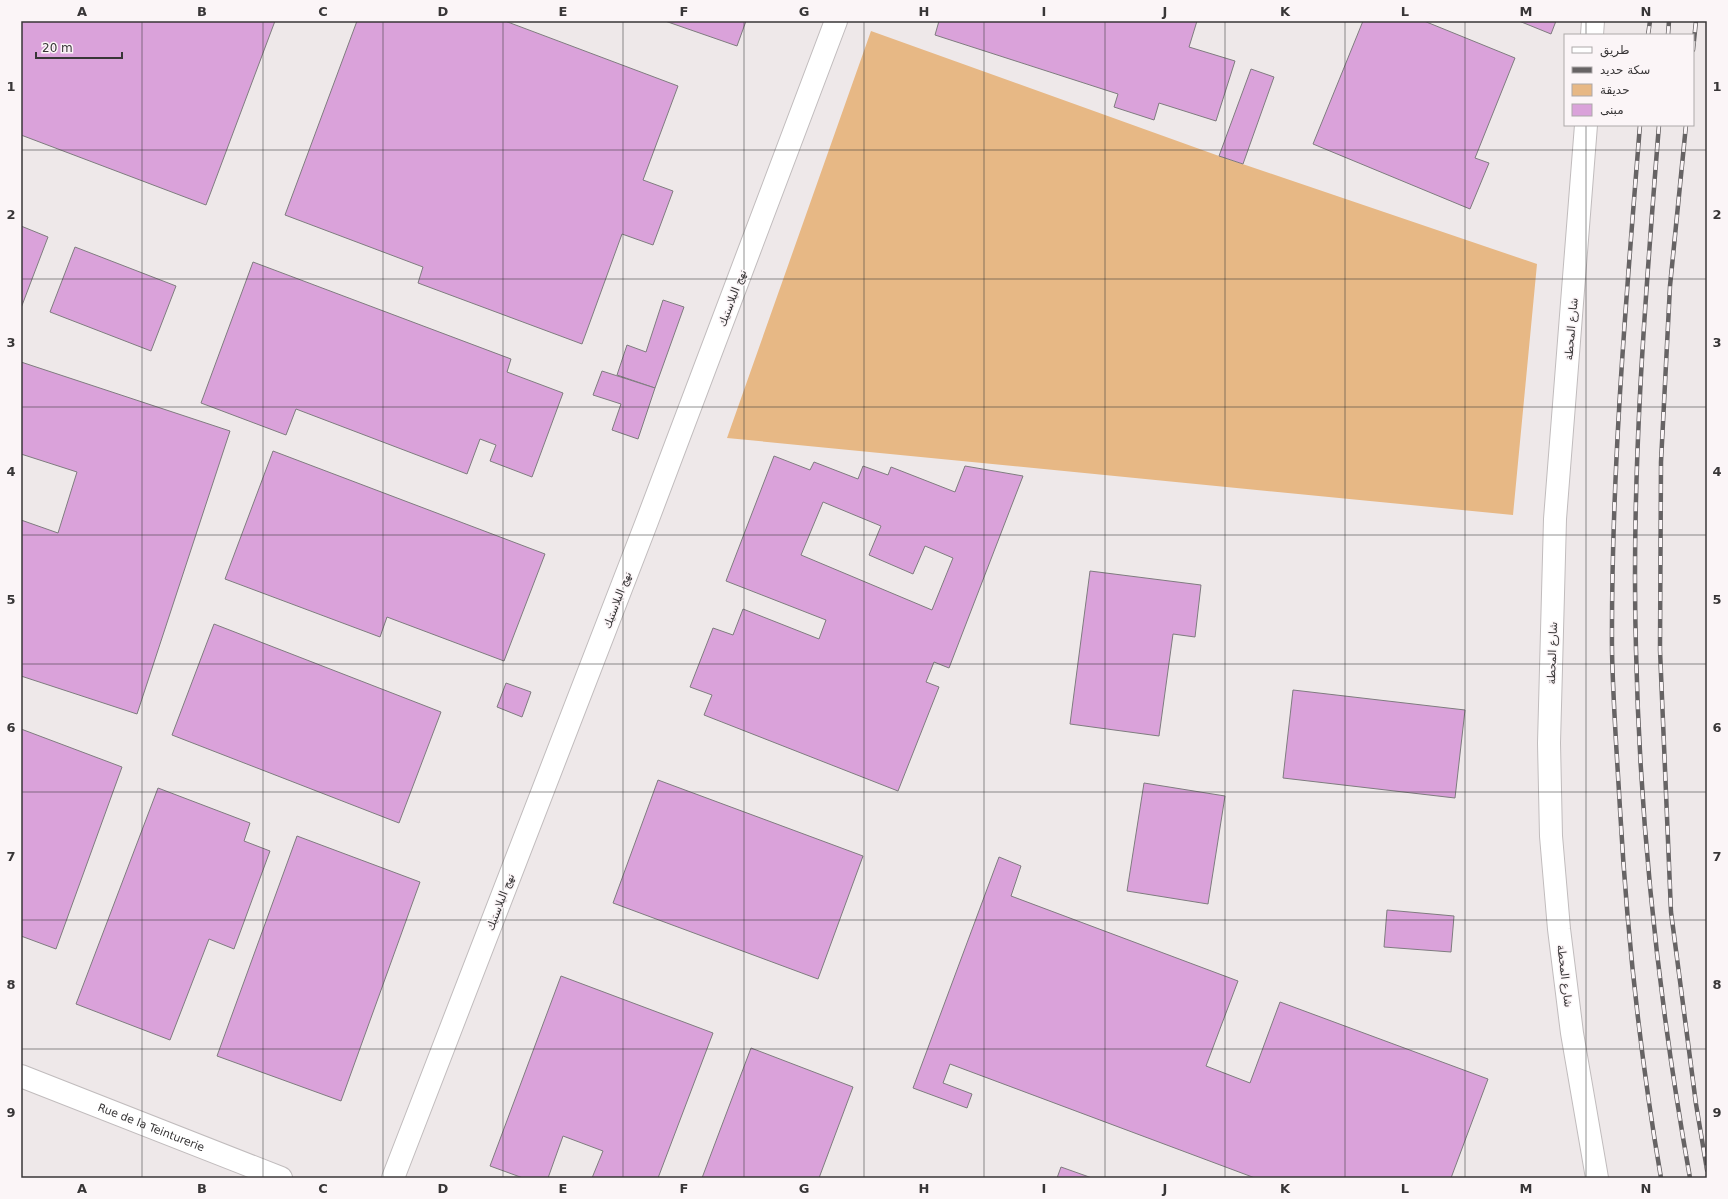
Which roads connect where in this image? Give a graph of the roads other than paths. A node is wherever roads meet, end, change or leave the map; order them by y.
1 (836, 21) edge
2 (1593, 21) edge
3 (1592, 34) edge
4 (1586, 126) edge
5 (21, 1076) edge
6 (282, 1178) edge
7 (393, 1178) edge
8 (1597, 1178) edge

1 - 7 street, نهج البلاستيك
2 - 3 street
4 - 8 street, شارع المحطة
5 - 6 street, Rue de la Teinturerie

